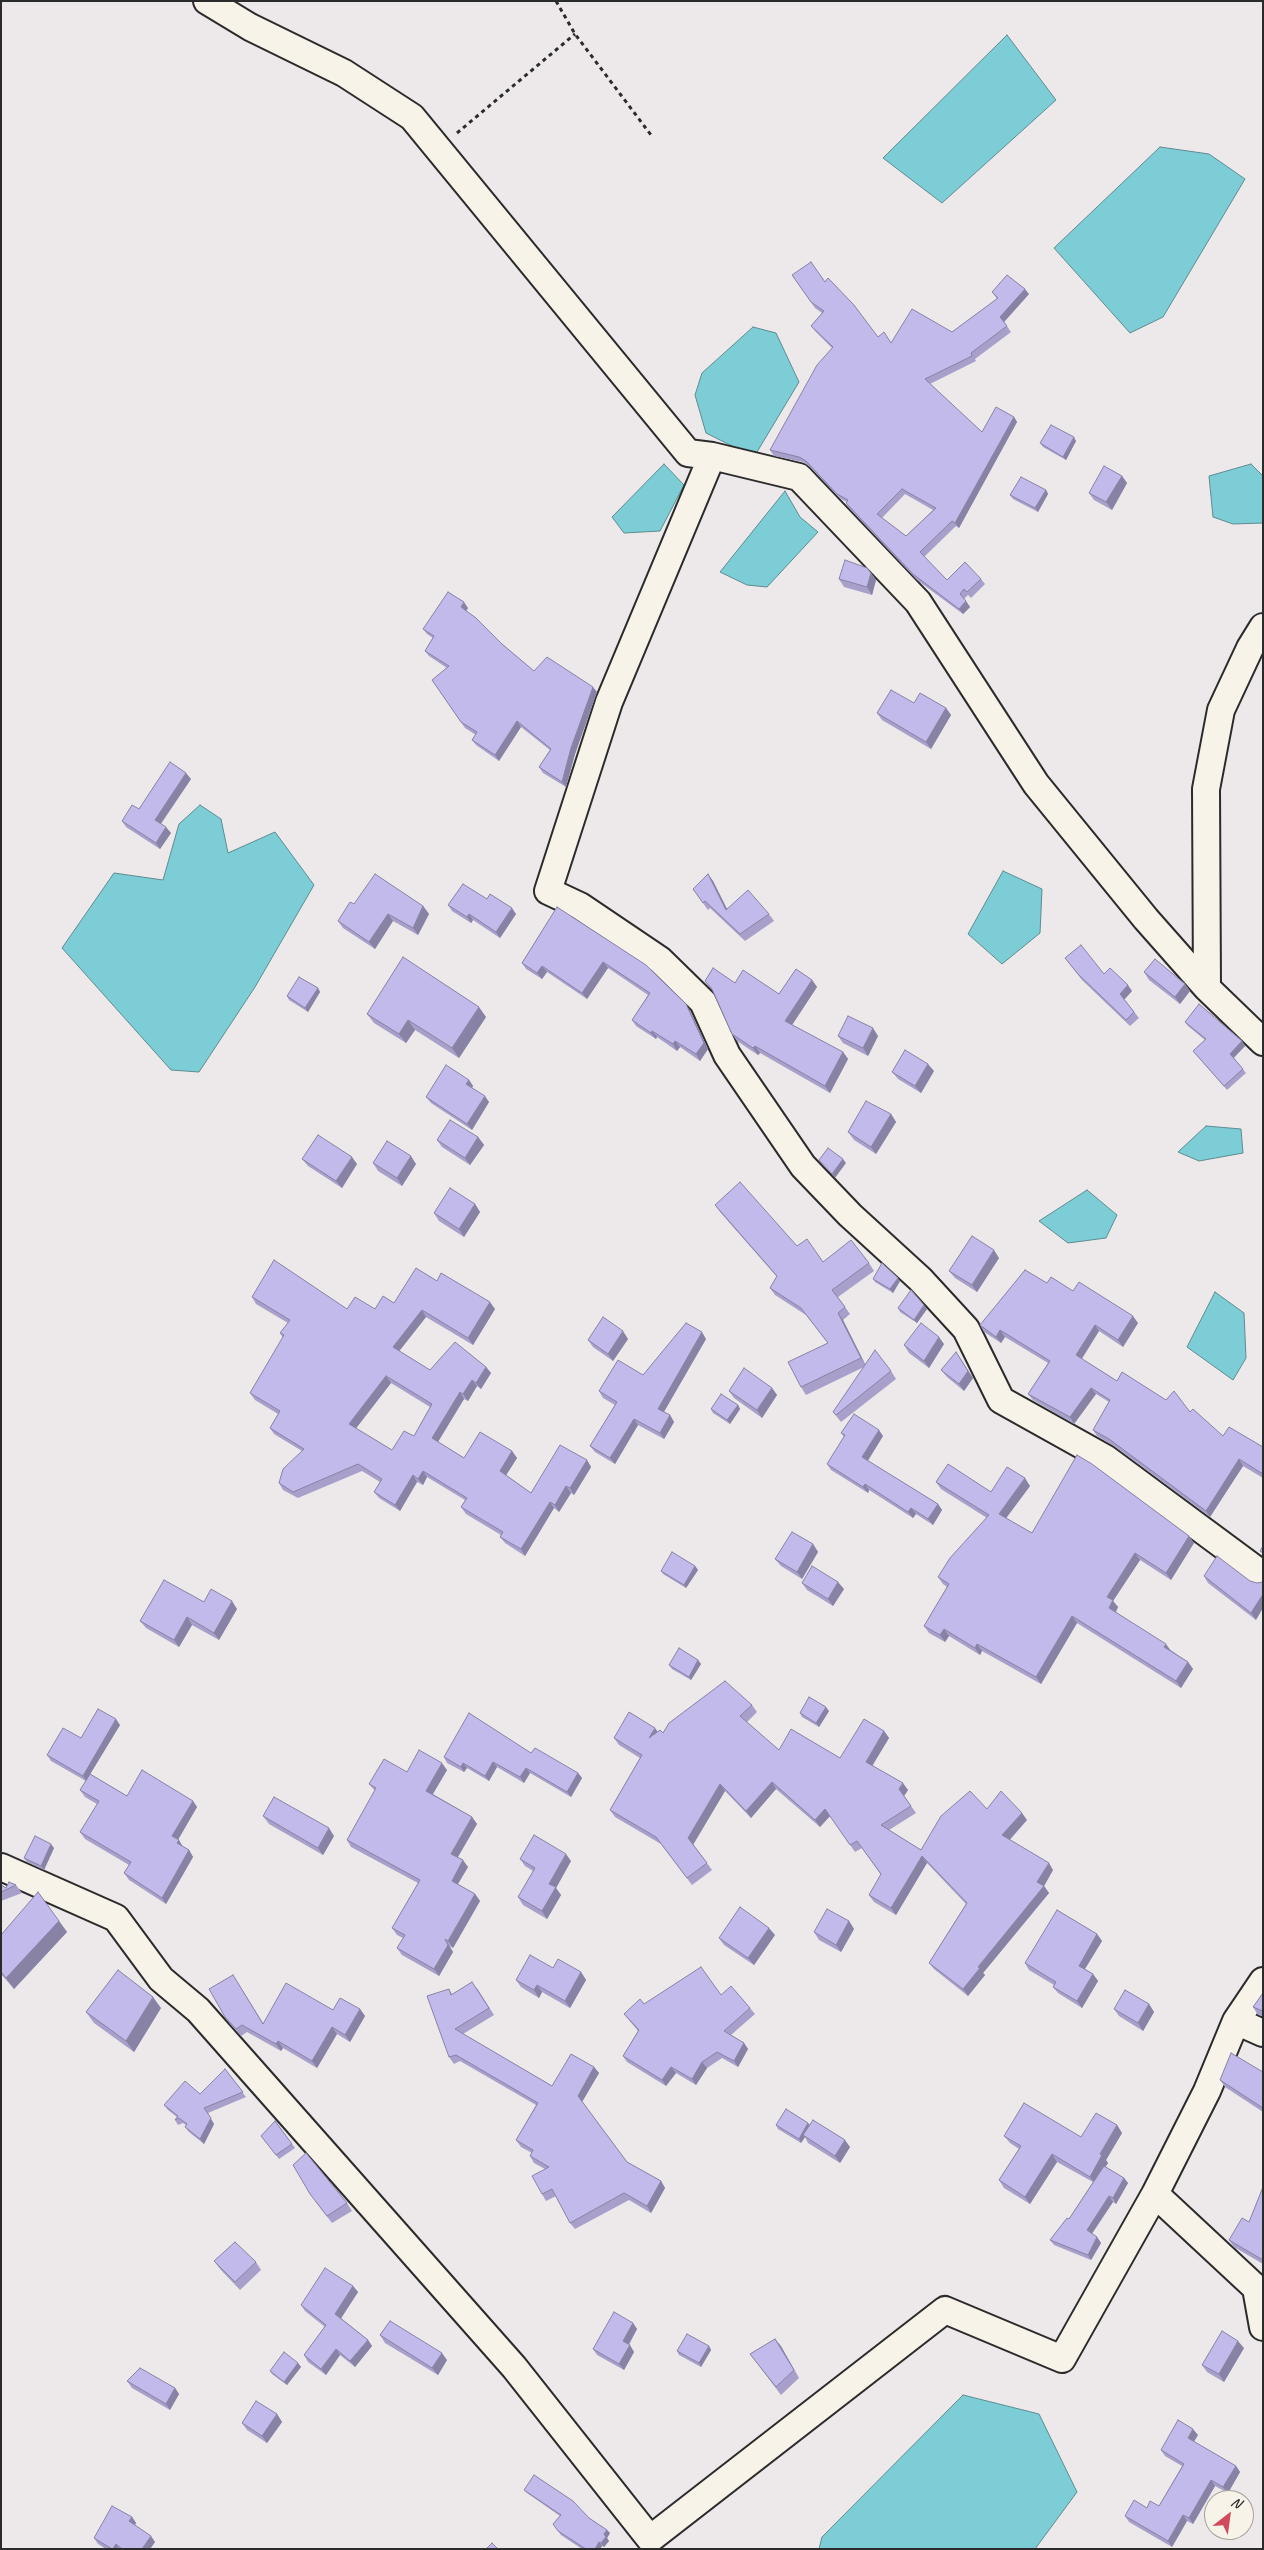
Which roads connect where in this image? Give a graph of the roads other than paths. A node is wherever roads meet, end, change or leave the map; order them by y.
1 (207, 1) edge
2 (712, 456) junction
3 (1263, 627) edge
4 (1206, 988) junction
5 (1263, 1042) edge
6 (1263, 1575) edge
7 (1, 1867) edge
8 (1263, 1981) edge
9 (1236, 2021) junction
10 (1263, 2033) edge
11 (1155, 2194) junction
12 (1263, 2327) edge
13 (646, 2546) edge

1 - 2 street
2 - 4 street
2 - 6 street
3 - 4 street
4 - 5 street
7 - 13 street
8 - 9 street
9 - 10 street
9 - 11 street
11 - 12 street
11 - 13 street

